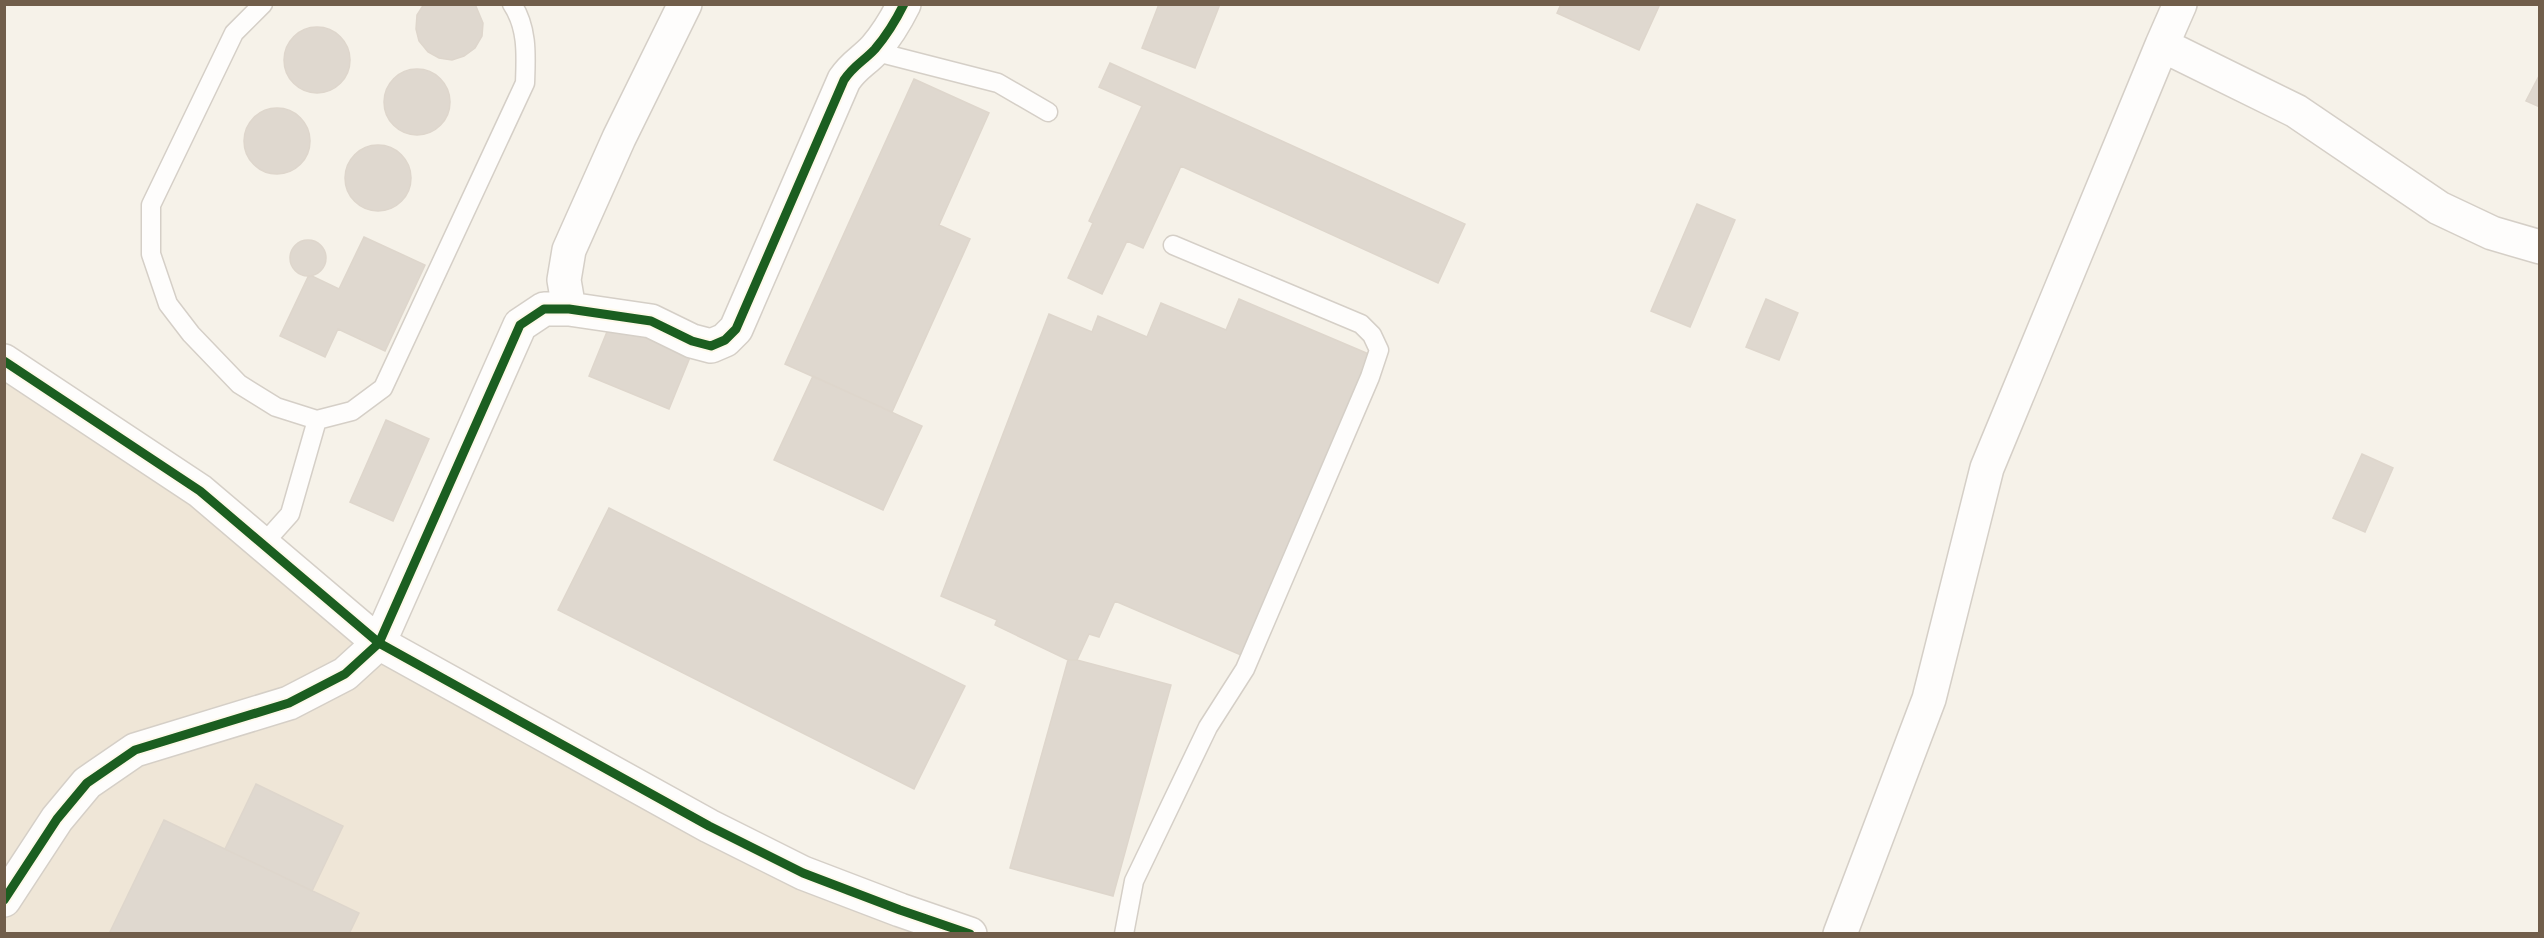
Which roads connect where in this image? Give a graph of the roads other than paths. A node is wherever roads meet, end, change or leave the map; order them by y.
1 (263, 4) edge
2 (512, 4) edge
3 (686, 4) edge
4 (904, 4) edge
5 (2180, 4) edge
6 (2162, 45) junction
7 (873, 51) junction
8 (1048, 112) dead end
9 (1173, 245) dead end
10 (2540, 247) edge
11 (568, 309) junction
12 (4, 361) edge
13 (317, 420) junction
14 (264, 543) junction
15 (379, 643) junction
16 (4, 900) edge
17 (970, 933) edge
18 (1124, 933) edge
19 (1840, 933) edge

1 - 13 lane
2 - 13 lane
3 - 11 street
4 - 7 street
5 - 6 street
6 - 10 street
6 - 19 street
7 - 8 lane
7 - 11 street
9 - 18 lane
11 - 15 street
12 - 14 street
13 - 14 lane
14 - 15 street
15 - 16 street
15 - 17 street

